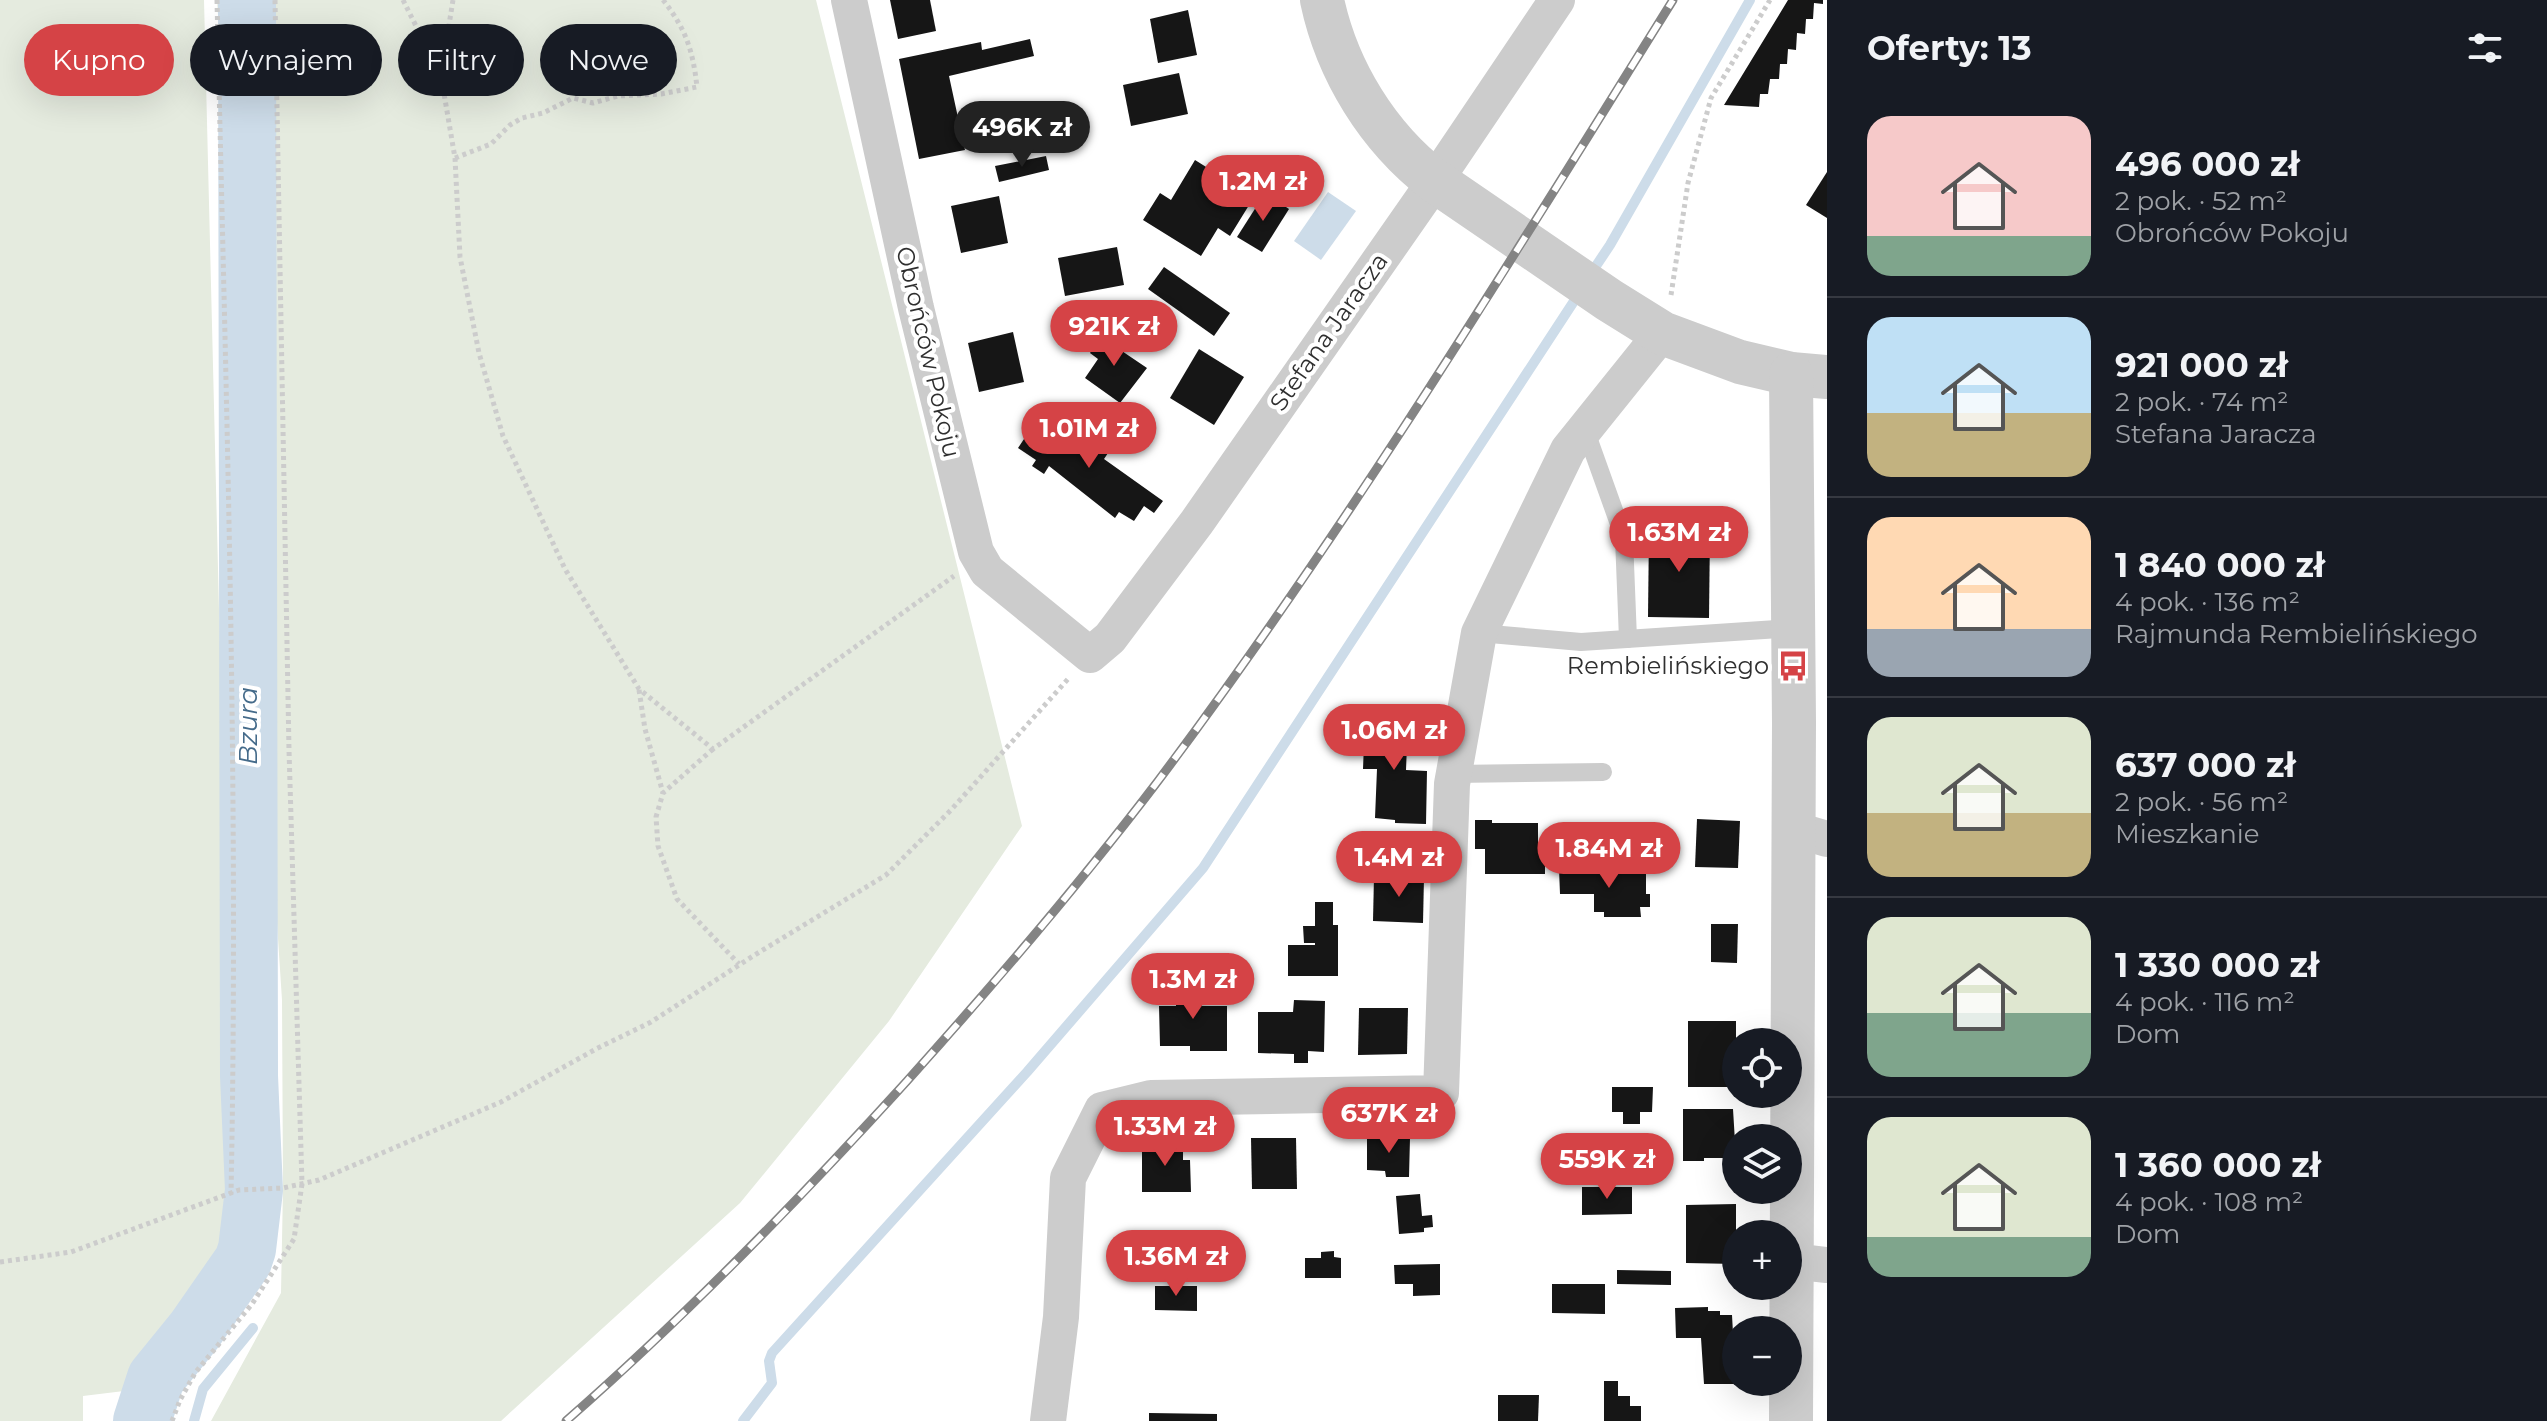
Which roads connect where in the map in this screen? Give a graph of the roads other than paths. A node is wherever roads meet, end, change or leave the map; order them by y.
1 (849, 0) edge
2 (1322, 0) edge
3 (1557, 0) edge
4 (1435, 181) junction
5 (1666, 320) junction
6 (1809, 376) edge
7 (1585, 429) junction
8 (1793, 628) junction
9 (1479, 633) junction
10 (1628, 639) junction
11 (1090, 655) joint
12 (1603, 772) dead end
13 (1453, 774) junction
14 (1810, 834) edge
15 (1810, 1263) edge
16 (1048, 1421) edge
17 (1791, 1421) edge

1 - 11 street, Obrońców Pokoju
2 - 4 street
3 - 4 street, Stefana Jaracza
4 - 5 street
4 - 11 street, Stefana Jaracza
5 - 6 street
5 - 7 street
6 - 8 street
7 - 9 street
7 - 10 lane
8 - 10 lane
8 - 14 street
9 - 10 lane
9 - 13 street
12 - 13 lane
13 - 16 street
14 - 15 street
15 - 17 street

